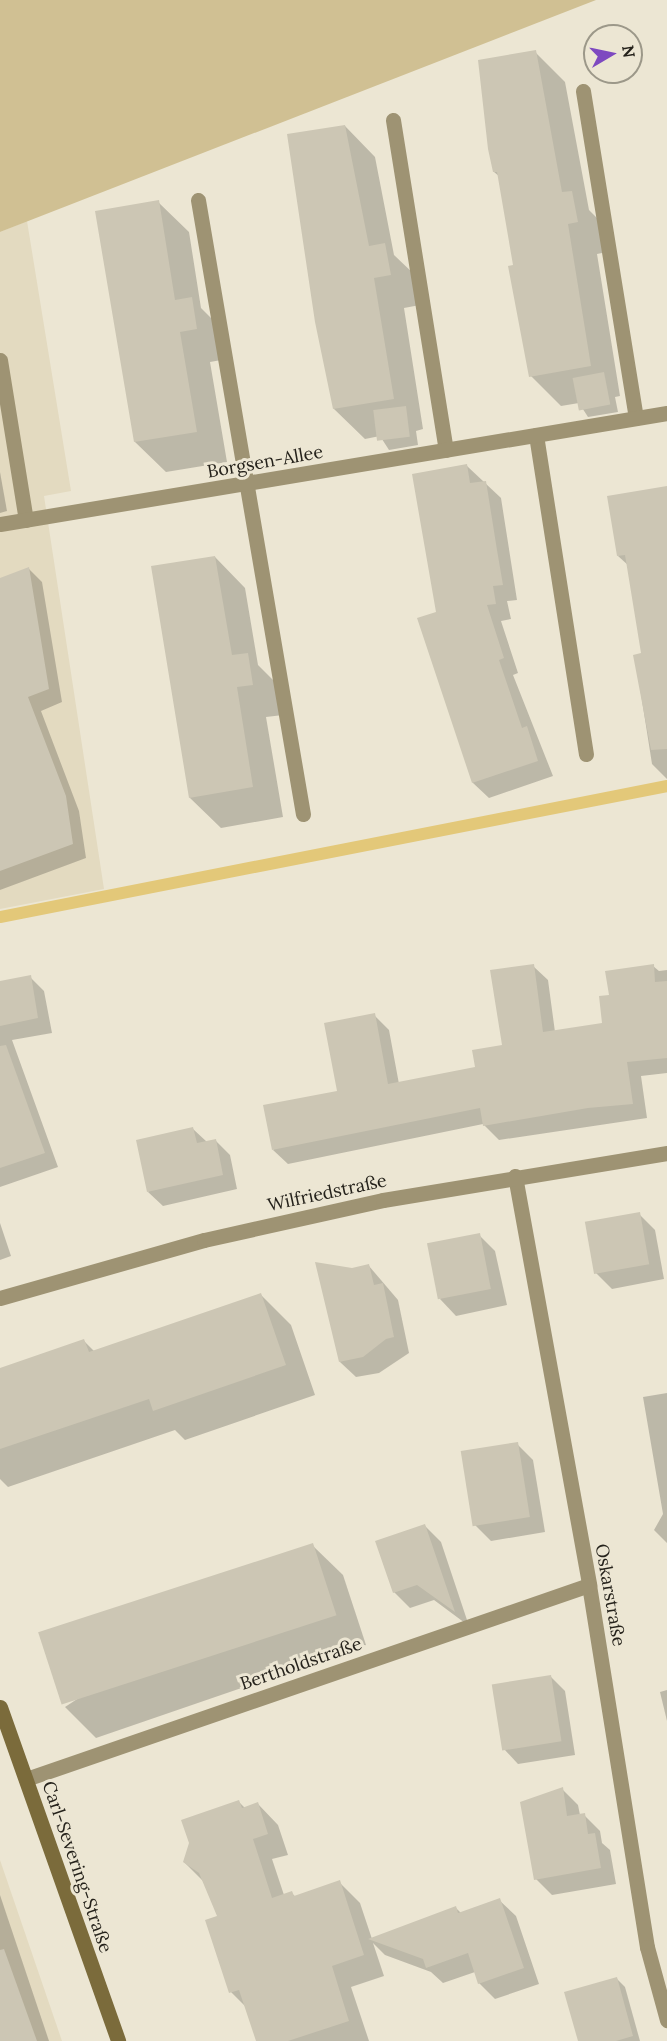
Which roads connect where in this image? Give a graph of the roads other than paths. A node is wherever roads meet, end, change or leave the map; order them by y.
1 (583, 91) dead end
2 (393, 120) dead end
3 (198, 200) dead end
4 (0, 360) edge
5 (667, 413) edge
6 (636, 418) junction
7 (536, 435) junction
8 (446, 450) junction
9 (248, 485) junction
10 (26, 520) junction
11 (0, 524) edge
12 (586, 754) dead end
13 (303, 814) dead end
14 (667, 1153) edge
15 (515, 1176) junction
16 (0, 1298) edge
17 (589, 1586) junction
18 (0, 1707) edge
19 (26, 1779) junction
20 (667, 2020) edge
21 (118, 2041) edge

1 - 6 street
2 - 8 street
3 - 9 street
4 - 10 street
5 - 6 street, Borgsen-Allee
6 - 7 street, Borgsen-Allee
7 - 8 street, Borgsen-Allee
7 - 12 street
8 - 9 street, Borgsen-Allee
9 - 10 street, Borgsen-Allee
9 - 13 street
10 - 11 street, Borgsen-Allee
14 - 15 street, Wilfriedstraße
15 - 16 street, Wilfriedstraße
15 - 17 street, Oskarstraße
17 - 19 street, Bertholdstraße
17 - 20 street, Oskarstraße
18 - 19 street, Carl-Severing-Straße
19 - 21 street, Carl-Severing-Straße

